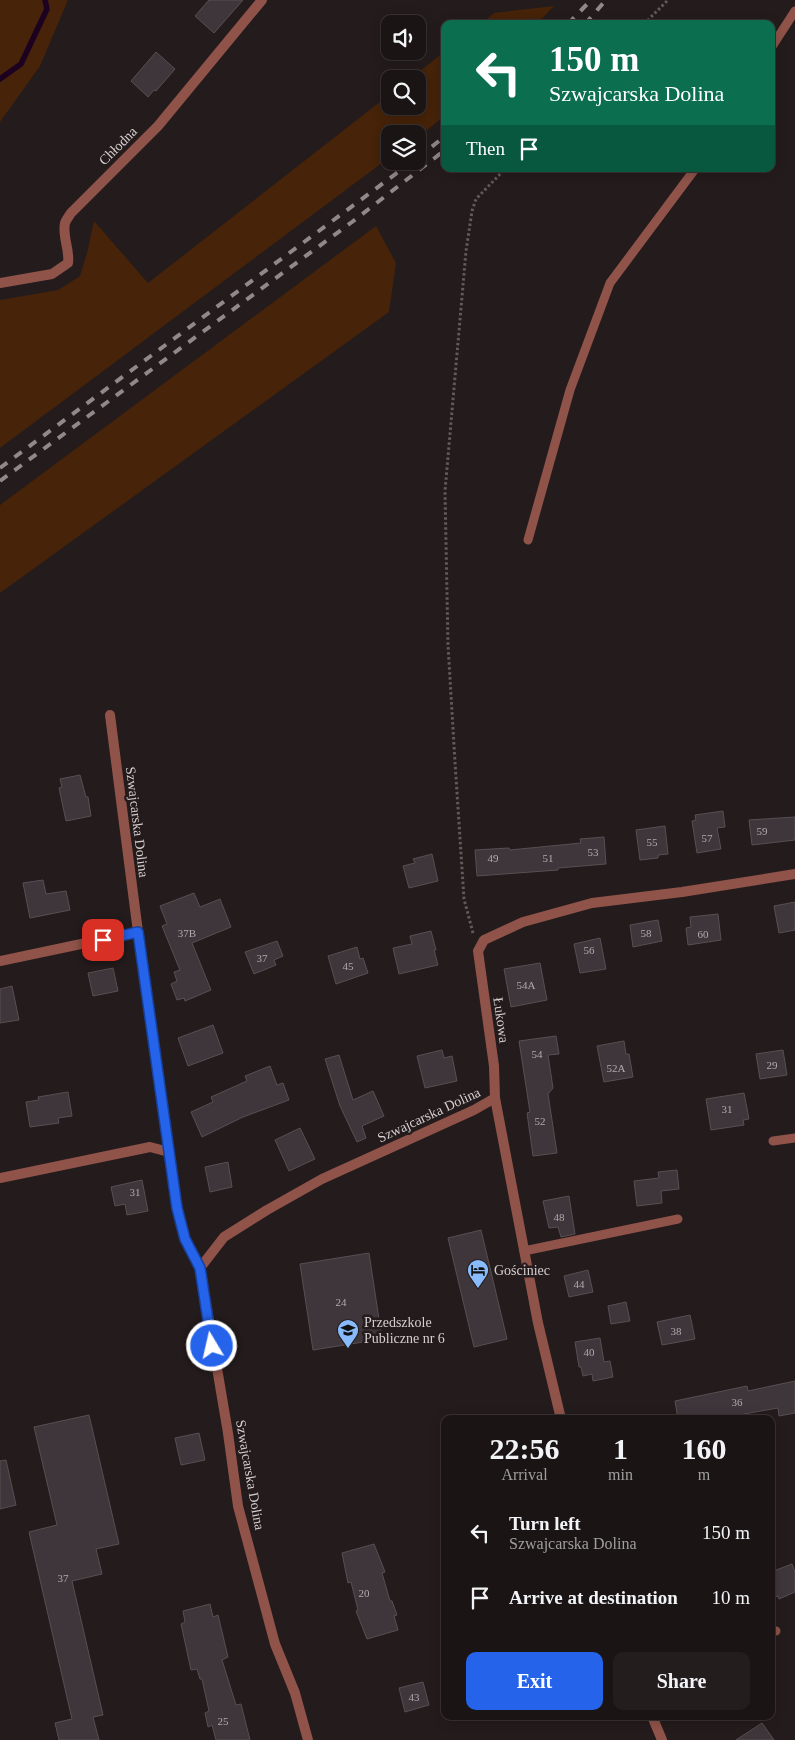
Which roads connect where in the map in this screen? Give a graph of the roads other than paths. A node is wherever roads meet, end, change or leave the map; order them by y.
1 (262, 0) edge
2 (795, 11) edge
3 (775, 42) edge
4 (693, 172) edge
5 (0, 283) edge
6 (528, 540) dead end
7 (110, 714) dead end
8 (795, 874) edge
9 (138, 932) junction
10 (0, 961) edge
11 (495, 1098) junction
12 (795, 1138) edge
13 (773, 1141) dead end
14 (169, 1152) junction
15 (0, 1178) edge
16 (678, 1219) dead end
17 (524, 1251) junction
18 (200, 1268) junction
19 (560, 1415) edge
20 (654, 1720) edge
21 (308, 1740) edge
22 (662, 1740) edge

1 - 5 street, Chłodna
2 - 3 lane
4 - 6 lane
7 - 9 street, Szwajcarska Dolina
8 - 11 street, Łukowa
9 - 10 street
9 - 14 street, Szwajcarska Dolina
11 - 17 street, Łukowa
11 - 18 street, Szwajcarska Dolina
12 - 13 lane
14 - 15 street
14 - 18 street, Szwajcarska Dolina
16 - 17 lane
17 - 19 street, Łukowa
18 - 21 street, Szwajcarska Dolina
20 - 22 street

